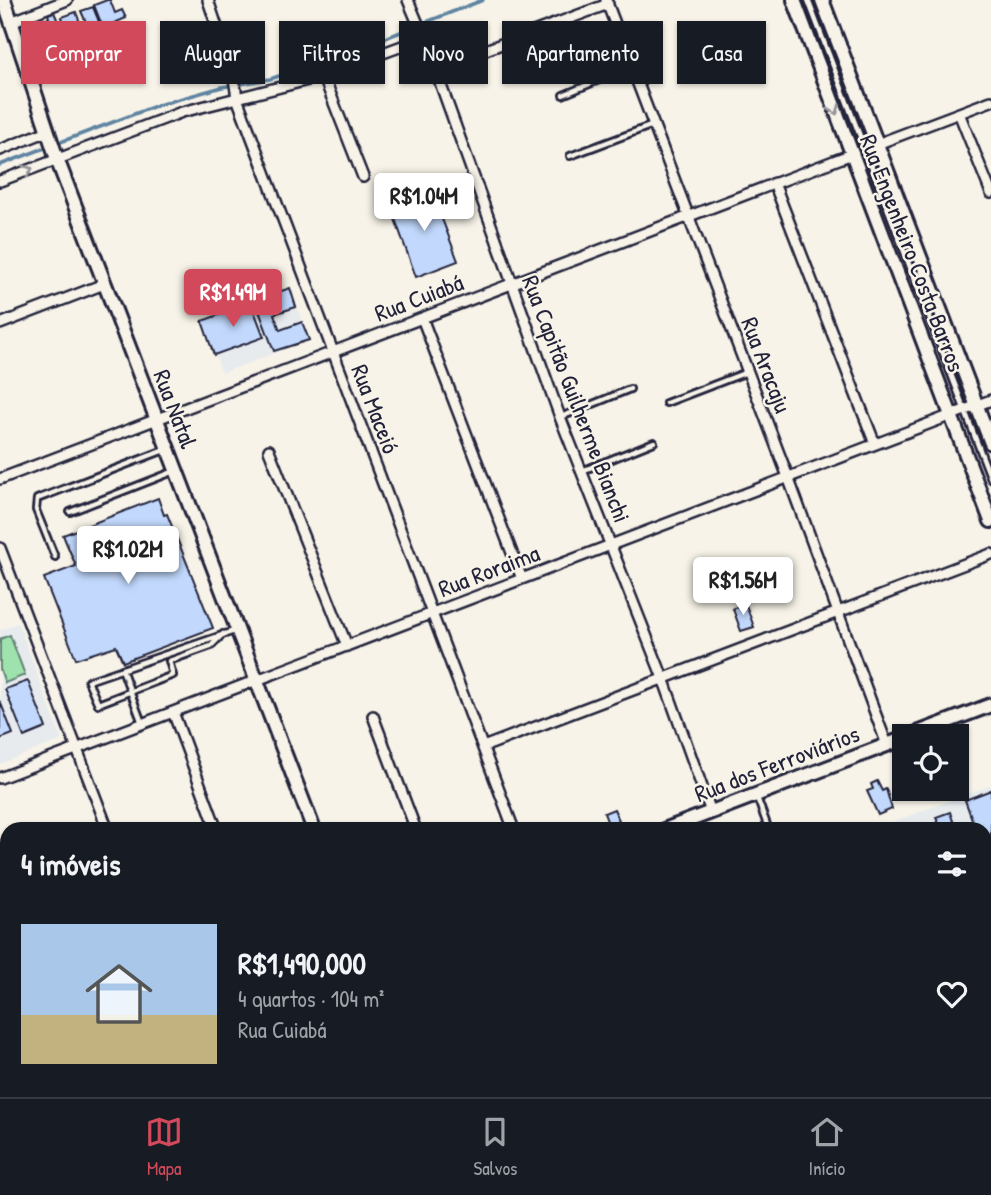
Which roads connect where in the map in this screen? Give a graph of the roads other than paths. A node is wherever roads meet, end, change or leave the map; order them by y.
1 (4, 0) edge
2 (67, 0) edge
3 (208, 0) edge
4 (408, 0) edge
5 (794, 0) edge
6 (808, 0) edge
7 (822, 0) edge
8 (607, 2) edge
9 (416, 21) edge
10 (614, 21) edge
11 (11, 22) junction
12 (488, 48) edge
13 (289, 84) edge
14 (327, 84) edge
15 (440, 84) edge
16 (590, 84) edge
17 (638, 84) edge
18 (563, 95) dead end
19 (237, 98) junction
20 (991, 100) edge
21 (959, 113) junction
22 (654, 125) junction
23 (48, 131) junction
24 (877, 144) junction
25 (0, 150) edge
26 (852, 154) junction
27 (570, 156) dead end
28 (57, 159) junction
29 (363, 177) dead end
30 (0, 181) edge
31 (774, 183) junction
32 (991, 193) edge
33 (689, 216) junction
34 (104, 284) junction
35 (512, 284) junction
36 (422, 318) junction
37 (0, 324) edge
38 (333, 352) junction
39 (748, 372) junction
40 (630, 389) dead end
41 (991, 400) edge
42 (666, 403) dead end
43 (971, 408) junction
44 (951, 415) junction
45 (560, 417) junction
46 (157, 419) junction
47 (654, 442) dead end
48 (991, 443) edge
49 (875, 444) junction
50 (168, 448) junction
51 (269, 450) dead end
52 (176, 470) junction
53 (582, 471) junction
54 (788, 477) junction
55 (0, 479) edge
56 (991, 479) edge
57 (70, 512) dead end
58 (991, 521) edge
59 (611, 545) junction
60 (0, 548) edge
61 (991, 554) edge
62 (55, 557) dead end
63 (522, 579) junction
64 (839, 611) junction
65 (432, 613) junction
66 (237, 629) junction
67 (223, 634) junction
68 (347, 646) junction
69 (122, 669) junction
70 (663, 678) junction
71 (257, 680) junction
72 (131, 691) junction
73 (991, 705) edge
74 (173, 712) junction
75 (373, 716) dead end
76 (143, 723) junction
77 (941, 724) edge
78 (892, 743) edge
79 (887, 745) junction
80 (483, 747) junction
81 (77, 748) junction
82 (0, 778) edge
83 (756, 795) junction
84 (711, 812) junction
85 (105, 822) edge
86 (214, 822) edge
87 (311, 822) edge
88 (413, 822) edge
89 (511, 822) edge
90 (685, 822) edge
91 (766, 822) edge

1 - 11 street, Rua Natal
2 - 11 street
3 - 19 street, Rua Maceió
4 - 9 street, Rua Capitão Guilherme Bianchi
5 -> 26 street, Rua Engenheiro Costa Barros
6 - 43 lane
7 - 24 street, Rua Engenheiro Costa Barros
8 - 10 street, Rua Aracaju
8 - 12 street
11 - 23 street, Rua Natal
13 - 19 street
14 - 29 street
15 - 35 street, Rua Capitão Guilherme Bianchi
16 - 18 lane
17 - 22 street, Rua Aracaju
19 - 28 street
19 - 38 street, Rua Maceió
20 - 21 street
21 - 24 street
21 - 32 street
22 - 27 lane
22 - 33 street, Rua Aracaju
23 - 25 street
23 - 28 street, Rua Natal
24 - 43 street, Rua Engenheiro Costa Barros
26 - 31 street, Rua Cuiabá
26 - 44 street, Rua Engenheiro Costa Barros
30 -> 28 street
28 - 34 street, Rua Natal
31 - 33 street, Rua Cuiabá
31 - 49 street
33 - 35 street, Rua Cuiabá
33 - 39 street, Rua Aracaju
34 - 37 street
34 - 46 street, Rua Natal
35 - 36 street, Rua Cuiabá
35 - 45 street, Rua Capitão Guilherme Bianchi
36 - 38 street, Rua Cuiabá
36 - 63 street
38 - 46 street, Rua Cuiabá
38 - 65 street, Rua Maceió
39 - 42 lane
39 - 54 street, Rua Aracaju
40 - 45 lane
41 - 43 street, Rua Roraima
43 - 44 street, Rua Roraima
43 - 48 street, Rua Engenheiro Costa Barros
43 - 56 lane
44 - 49 street, Rua Roraima
44 - 58 street, Rua Engenheiro Costa Barros
45 - 53 street, Rua Capitão Guilherme Bianchi
46 - 50 street, Rua Natal
46 - 55 street, Rua Cuiabá
47 - 53 lane
49 - 54 street, Rua Roraima
50 - 52 street, Rua Natal
50 - 62 lane
51 - 68 street
52 - 57 lane
52 - 66 street, Rua Natal
53 - 59 street, Rua Capitão Guilherme Bianchi
54 - 59 street, Rua Roraima
54 - 64 street, Rua Aracaju
59 - 63 street, Rua Roraima
59 - 70 street, Rua Capitão Guilherme Bianchi
60 - 81 street
61 - 64 street
63 - 65 street, Rua Roraima
64 - 70 street
64 - 79 street, Rua Aracaju
65 - 68 street, Rua Roraima
65 - 80 street, Rua Maceió
66 - 67 lane
66 - 71 street, Rua Natal
67 - 69 lane
67 - 72 lane
68 - 71 street, Rua Roraima
69 - 72 lane
69 - 72 lane
70 - 80 street
70 - 84 street, Rua Capitão Guilherme Bianchi
71 - 74 street, Rua Roraima
71 - 87 street, Rua Natal
72 - 76 lane
73 - 77 street, Rua dos Ferroviários
74 - 76 street, Rua Roraima
74 - 86 street
75 - 88 street
76 - 81 street, Rua Roraima
78 - 79 street, Rua dos Ferroviários
79 - 83 street, Rua dos Ferroviários
80 - 89 street, Rua Maceió
81 - 82 street, Rua Roraima
81 - 85 street
83 - 84 street, Rua dos Ferroviários
83 - 91 lane
84 - 90 street, Rua dos Ferroviários

